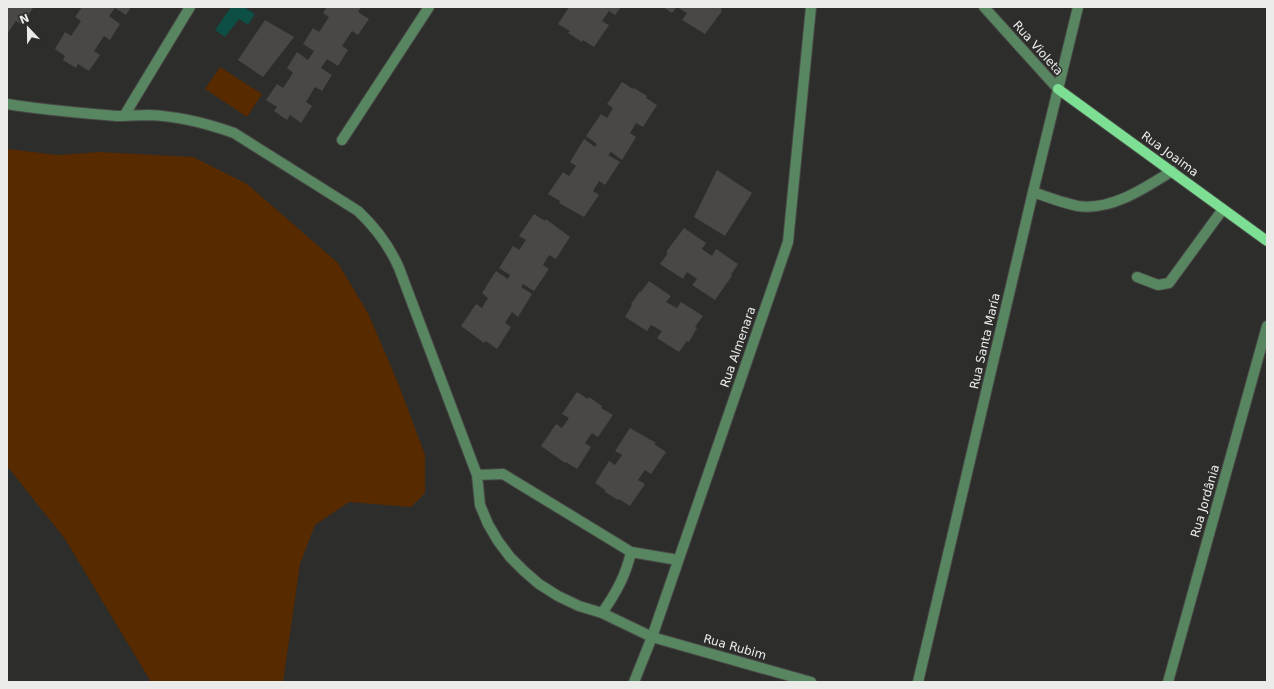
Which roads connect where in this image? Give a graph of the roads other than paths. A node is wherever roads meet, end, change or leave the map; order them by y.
1 (190, 7) edge
2 (429, 7) edge
3 (811, 7) edge
4 (984, 7) edge
5 (1078, 7) edge
6 (1058, 88) junction
7 (7, 104) edge
8 (124, 116) junction
9 (342, 140) dead end
10 (1172, 171) junction
11 (1033, 192) junction
12 (1223, 209) junction
13 (1267, 241) edge
14 (1137, 277) dead end
15 (1267, 326) edge
16 (477, 475) junction
17 (631, 552) junction
18 (678, 560) junction
19 (602, 612) junction
20 (652, 637) junction
21 (634, 682) edge
22 (811, 682) edge
23 (918, 682) edge
24 (1168, 682) edge

1 - 8 street
2 - 9 street
3 - 18 street, Rua Almenara
4 - 6 street, Rua Violeta
5 - 6 street, Rua Santa María
6 - 10 main road, Rua Joaima
6 - 11 street, Rua Santa María
7 - 8 street, Rua Rubim
8 - 16 street, Rua Rubim
10 - 11 street
10 - 12 main road, Rua Joaima
11 - 23 street, Rua Santa María
12 - 13 main road, Rua Joaima
12 - 14 street
15 - 24 street, Rua Jordânia
16 - 17 street
16 - 19 street, Rua Rubim
17 - 18 street
17 - 19 street
18 - 20 street, Rua Almenara
19 - 20 street, Rua Rubim
20 - 21 street, Rua Almenara
20 - 22 street, Rua Rubim

